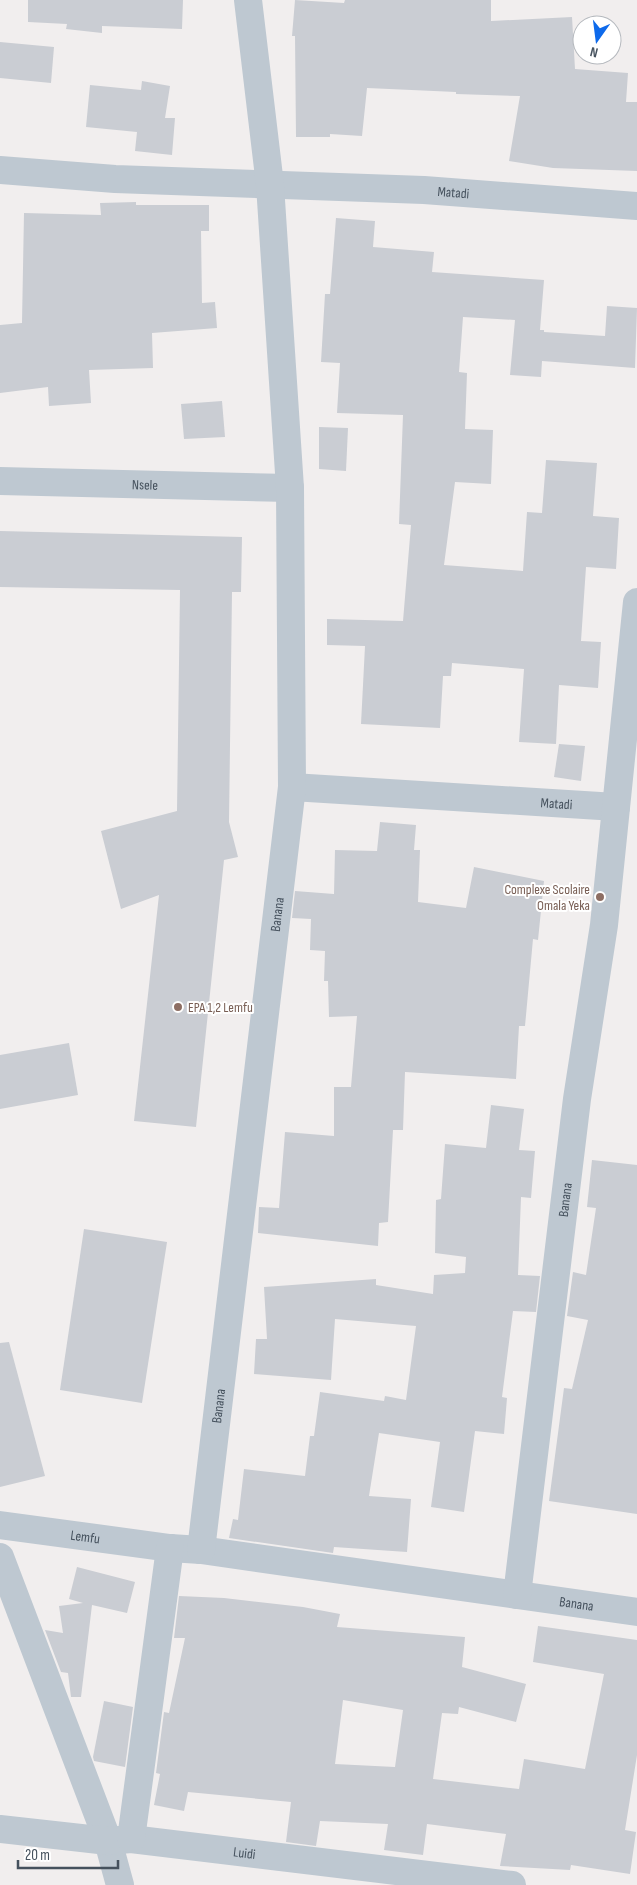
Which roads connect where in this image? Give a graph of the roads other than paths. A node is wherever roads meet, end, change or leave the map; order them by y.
1 (248, 0) edge
2 (0, 170) edge
3 (270, 185) junction
4 (637, 206) edge
5 (0, 481) edge
6 (290, 488) junction
7 (637, 602) edge
8 (292, 786) junction
9 (616, 807) junction
10 (0, 1525) edge
11 (170, 1548) junction
12 (201, 1550) junction
13 (0, 1557) edge
14 (517, 1594) junction
15 (637, 1612) edge
16 (0, 1829) edge
17 (120, 1840) junction
18 (496, 1884) edge
19 (120, 1885) edge

1 - 3 street, Banana
2 - 3 street
3 - 4 street, Matadi
3 - 6 street, Banana
5 - 6 street, Nsele
6 - 8 street, Banana
7 - 9 street
8 - 9 street, Matadi
8 - 12 street, Banana
9 - 14 street, Banana
10 - 11 street, Lemfu
11 - 12 street, Banana
11 - 17 street
12 - 14 street, Banana
13 - 17 street
14 - 15 street, Banana
16 - 17 street, Luidi
17 - 18 street, Luidi
17 - 19 street

